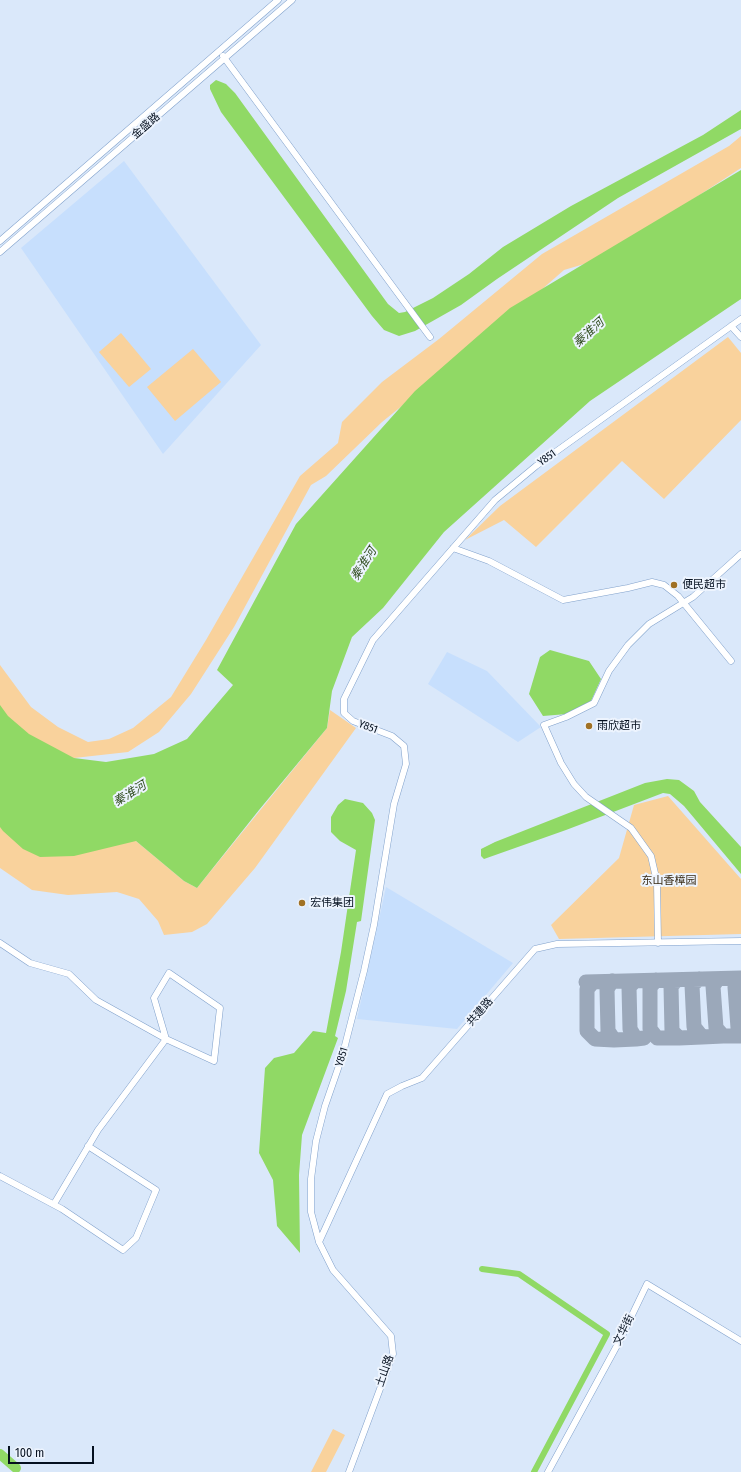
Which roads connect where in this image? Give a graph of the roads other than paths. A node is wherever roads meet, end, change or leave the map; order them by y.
1 (278, 0) edge
2 (292, 0) edge
3 (219, 51) junction
4 (225, 58) junction
5 (0, 241) edge
6 (0, 252) edge
7 (741, 319) edge
8 (731, 326) junction
9 (430, 337) dead end
10 (741, 337) edge
11 (453, 548) junction
12 (741, 554) edge
13 (684, 603) junction
14 (732, 661) dead end
15 (741, 941) edge
16 (0, 943) edge
17 (658, 943) junction
18 (166, 1039) junction
19 (88, 1146) junction
20 (0, 1176) edge
21 (54, 1204) junction
22 (319, 1242) junction
23 (741, 1341) edge
24 (349, 1472) edge
25 (548, 1472) edge

1 - 3 street, 金盛路
2 - 4 street, 金盛路
3 - 4 street
3 - 5 street, 金盛路
4 - 6 street, 金盛路
4 - 9 street
7 - 8 street, Y851
8 - 10 street
8 - 11 street, Y851
11 - 13 street
11 - 22 street, Y851
12 - 13 street
13 - 14 street
13 - 17 street
15 - 17 street, 共建路
16 - 18 street
17 - 22 street, 共建路
18 - 18 street
18 - 19 street
19 - 21 street
19 - 21 street
20 - 21 street
22 - 24 street, 土山路
23 - 25 street, 文华街

